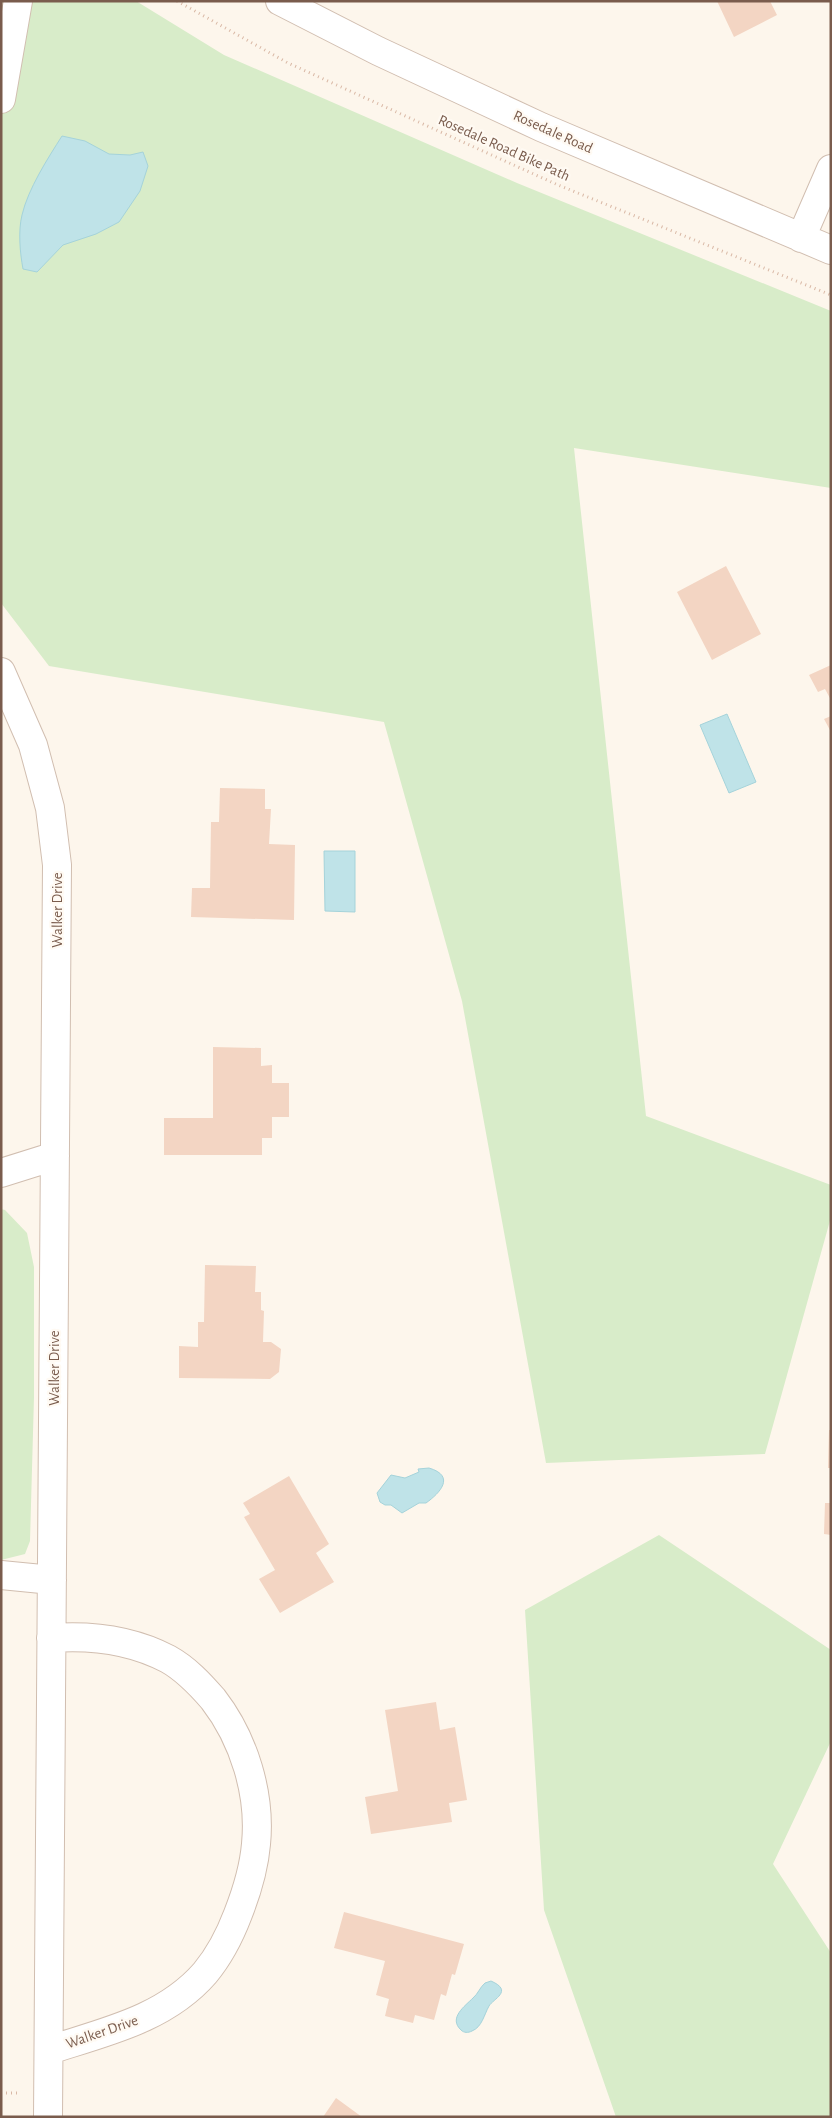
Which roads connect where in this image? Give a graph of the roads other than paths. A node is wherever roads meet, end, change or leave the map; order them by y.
1 (18, 1) edge
2 (280, 1) edge
3 (1, 99) edge
4 (831, 169) edge
5 (801, 238) junction
6 (831, 250) edge
7 (1, 672) edge
8 (56, 1156) junction
9 (1, 1173) edge
10 (1, 1576) edge
11 (52, 1580) junction
12 (51, 1638) junction
13 (49, 2050) junction
14 (48, 2117) edge

1 - 3 street
2 - 5 street, Rosedale Road
4 - 5 street
5 - 6 street, Rosedale Road
7 - 8 street, Walker Drive
8 - 9 street
8 - 11 street, Walker Drive
10 - 11 street
11 - 12 street, Walker Drive
12 - 13 street, Walker Drive
12 - 13 street, Walker Drive
13 - 14 street, Walker Drive

